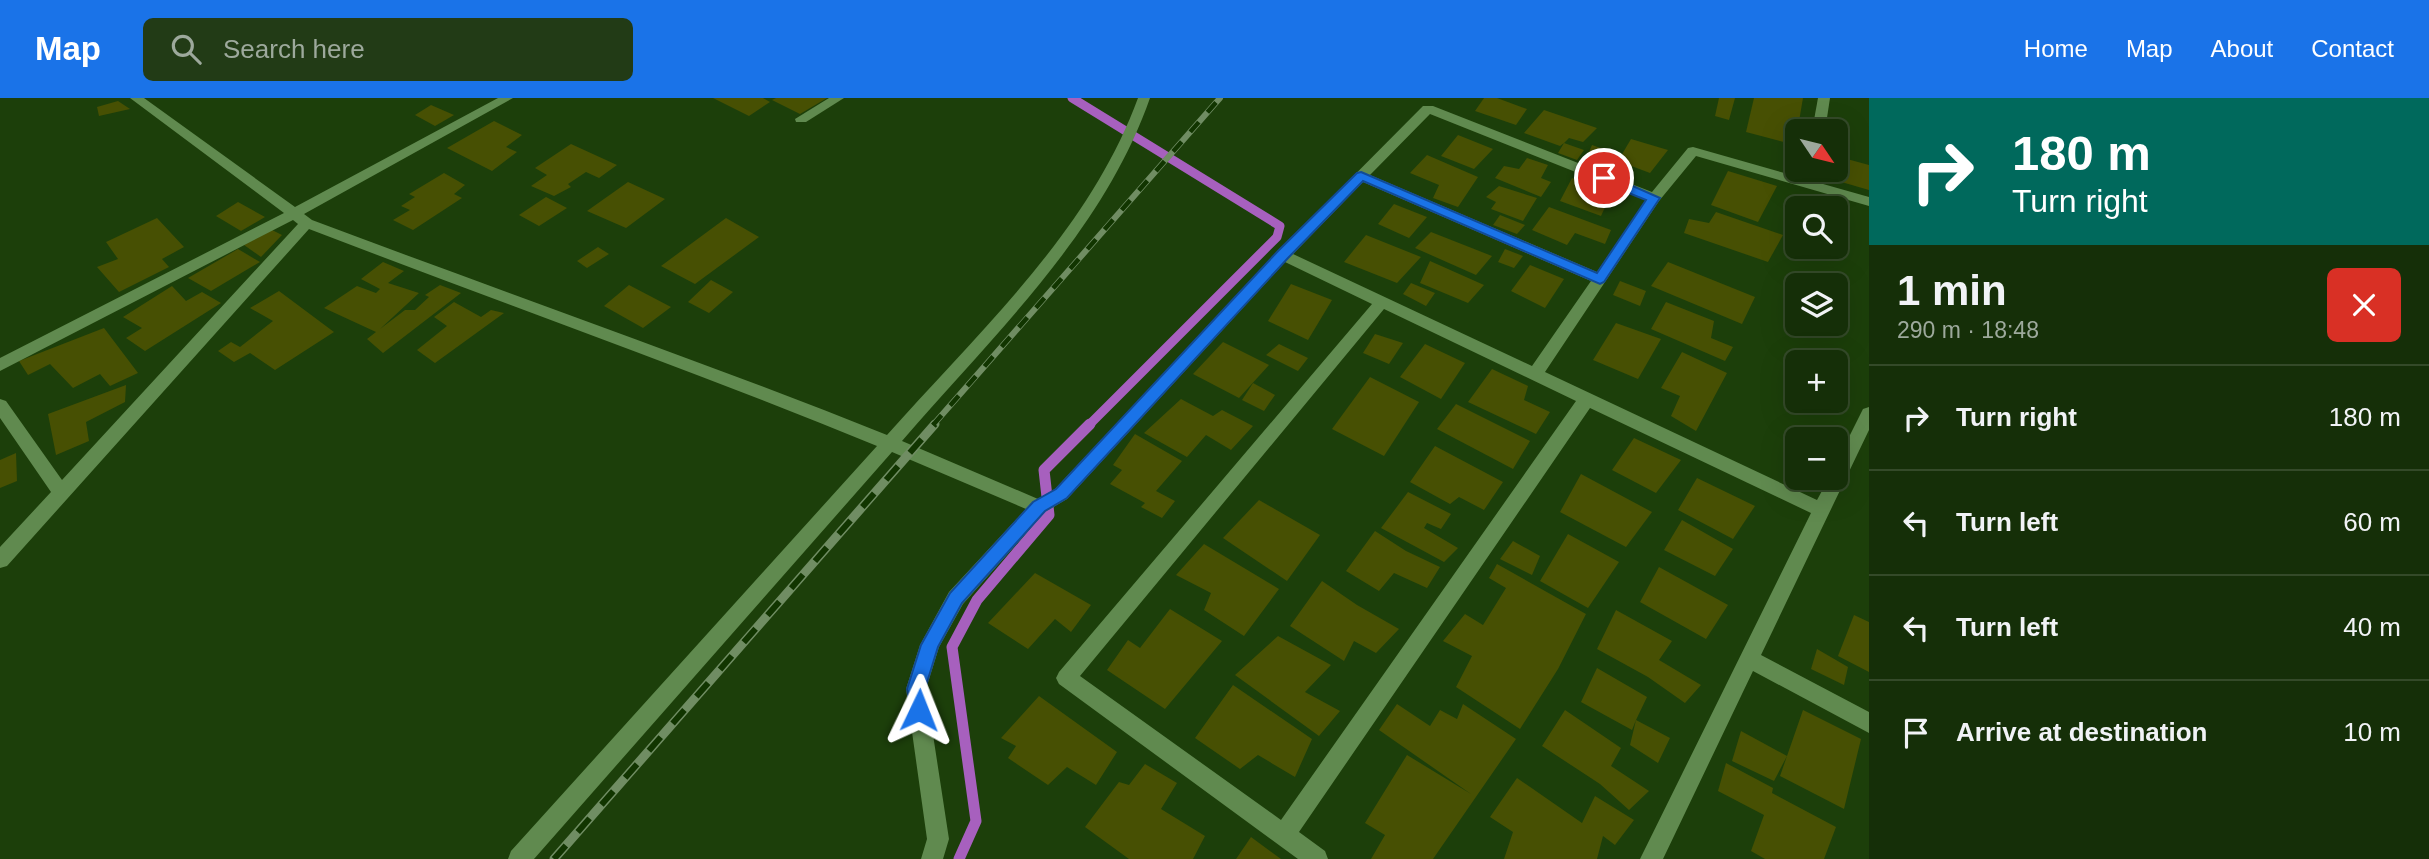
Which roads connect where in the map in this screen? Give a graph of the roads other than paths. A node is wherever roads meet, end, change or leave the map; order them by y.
1 (136, 98) edge
2 (507, 98) edge
3 (838, 98) edge
4 (1144, 98) edge
5 (1824, 98) edge
6 (802, 119) dead end
7 (1821, 119) edge
8 (1785, 171) edge
9 (1361, 176) junction
10 (1823, 182) edge
11 (1654, 198) junction
12 (1869, 202) edge
13 (300, 218) junction
14 (1283, 255) junction
15 (1600, 279) junction
16 (1382, 302) junction
17 (0, 365) edge
18 (1535, 374) junction
19 (1587, 399) junction
20 (0, 405) edge
21 (1869, 413) edge
22 (890, 443) junction
23 (62, 493) junction
24 (1039, 507) junction
25 (1821, 510) junction
26 (0, 560) edge
27 (1748, 658) junction
28 (1869, 723) edge
29 (1284, 835) junction
30 (519, 859) edge
31 (932, 859) edge
32 (1317, 859) edge
33 (1651, 859) edge

1 - 13 street
2 - 13 street
3 - 6 street
4 - 22 street
5 - 7 street
8 - 11 street
9 - 11 street
9 - 14 street
9 - 15 street
10 - 12 street
11 - 15 street
13 - 17 street
13 - 22 street
13 - 23 street
14 - 16 street
14 - 24 street
15 - 18 street
16 - 18 street
16 - 29 street
18 - 19 street
19 - 25 street
19 - 29 street
20 - 23 street
21 - 25 street
22 - 24 street
22 - 30 street
23 - 26 street
24 - 31 street
25 - 27 street
27 - 28 street
27 - 33 street
29 - 32 street

